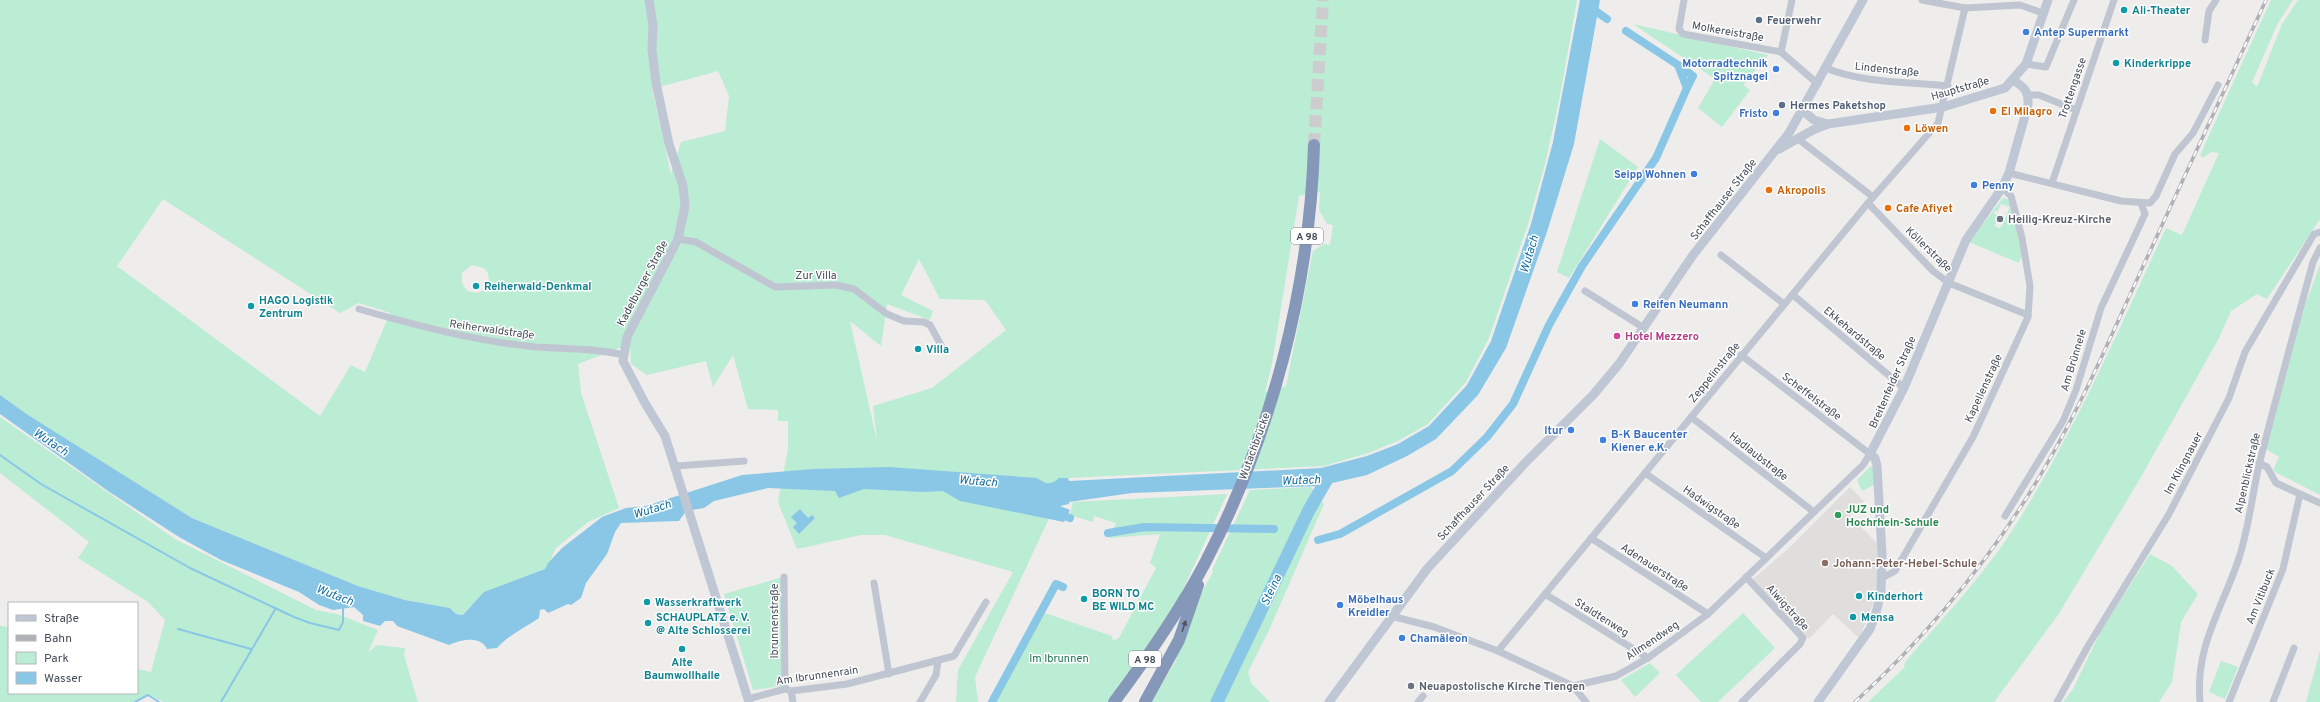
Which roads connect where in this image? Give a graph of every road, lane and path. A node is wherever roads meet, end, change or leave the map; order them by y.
1 (649, 0) edge
2 (1684, 0) edge
3 (1792, 0) edge
4 (1863, 0) edge
5 (1922, 0) edge
6 (2048, 0) edge
7 (2074, 0) edge
8 (2114, 0) edge
9 (2216, 0) edge
10 (1966, 8) junction
11 (2043, 13) junction
12 (2205, 40) dead end
13 (1781, 52) junction
14 (2026, 64) junction
15 (1826, 68) junction
16 (2013, 80) junction
17 (1818, 84) junction
18 (2218, 85) dead end
19 (1948, 86) junction
20 (2029, 95) junction
21 (1943, 107) junction
22 (1802, 110) junction
23 (2076, 110) junction
24 (1828, 124) junction
25 (1797, 138) junction
26 (1314, 145) tunnel mouth
27 (1776, 150) junction
28 (2009, 173) junction
29 (2052, 183) junction
30 (2002, 188) junction
31 (1870, 200) junction
32 (2141, 203) junction
33 (2320, 232) edge
34 (678, 239) junction
35 (2320, 248) edge
36 (1721, 256) dead end
37 (1949, 283) junction
38 (1585, 291) dead end
39 (1793, 295) junction
40 (1784, 304) junction
41 (359, 309) dead end
42 (2028, 315) junction
43 (1644, 328) junction
44 (942, 347) dead end
45 (624, 355) junction
46 (1741, 355) junction
47 (1904, 388) junction
48 (1691, 418) junction
49 (1870, 454) junction
50 (744, 461) dead end
51 (2260, 463) junction
52 (676, 466) junction
53 (1645, 473) junction
54 (2300, 494) junction
55 (2320, 502) edge
56 (1814, 512) junction
57 (2005, 516) dead end
58 (1591, 538) junction
59 (1766, 558) junction
60 (1205, 563) junction
61 (784, 576) dead end
62 (1746, 578) junction
63 (1882, 578) junction
64 (874, 583) dead end
65 (1545, 594) junction
66 (986, 602) dead end
67 (1708, 614) junction
68 (1391, 616) junction
69 (2294, 648) dead end
70 (1498, 651) junction
71 (1648, 658) junction
72 (938, 661) junction
73 (889, 674) junction
74 (1573, 686) junction
75 (788, 690) junction
76 (748, 700) edge
77 (793, 702) edge
78 (920, 702) edge
79 (1114, 702) edge
80 (1144, 702) edge
81 (1329, 702) edge
82 (1586, 702) edge
83 (1742, 702) edge
84 (1818, 702) edge
85 (2057, 702) edge
86 (2200, 702) edge
87 (2228, 702) edge
88 (2273, 702) edge

1 - 34 main road, Kadelburger Straße
2 - 13 street, Molkereistraße
3 - 13 street
4 - 15 main road, Schaffhauser Straße
5 - 10 street
6 - 11 main road, Hauptstraße
7 - 14 street
8 - 23 street, Trottengasse
9 - 12 street
10 - 11 street
10 - 19 street, Zeppelinstraße
11 - 14 main road, Hauptstraße
13 - 17 street
14 - 16 main road, Hauptstraße
15 - 17 main road, Schaffhauser Straße
15 - 19 street, Lindenstraße
16 - 20 main road
16 - 21 main road, Hauptstraße
17 - 22 main road, Schaffhauser Straße
18 - 32 street
19 - 21 street, Zeppelinstraße
20 - 23 street
20 - 28 main road, Breitenfelder Straße
21 - 24 main road, Hauptstraße
21 - 31 street, Zeppelinstraße
22 - 24 main road
22 - 27 main road, Schaffhauser Straße
23 - 29 street, Trottengasse
24 - 25 main road
25 - 27 main road
25 - 31 street, Köllerstraße
26 - 60 highway, Wutachbrücke / A 98
27 - 43 main road, Schaffhauser Straße
28 - 29 street
28 - 30 main road, Breitenfelder Straße
29 - 32 street
30 - 37 main road, Breitenfelder Straße
30 - 42 street, Kapellenstraße
31 - 37 street, Köllerstraße
31 - 39 street, Zeppelinstraße
32 - 57 street, Am Brünnele
33 - 85 street, Im Klingnauer
34 - 44 street, Zur Villa
34 - 45 main road, Kadelburger Straße
35 - 51 street, Alpenblickstraße
36 - 40 street
37 - 42 street, Köllerstraße
37 - 47 main road, Breitenfelder Straße
38 - 43 street
39 - 40 street, Zeppelinstraße
39 - 47 street, Ekkehardstraße
40 - 46 street, Zeppelinstraße
41 - 45 street, Reiherwaldstraße
42 - 63 street, Kapellenstraße
43 - 68 main road, Schaffhauser Straße
45 - 52 main road, Kadelburger Straße
46 - 48 street, Zeppelinstraße
46 - 49 street, Scheffelstraße
47 - 49 main road, Breitenfelder Straße
48 - 53 street, Zeppelinstraße
48 - 56 street, Hadlaubstraße
49 - 56 street, Allmendweg
49 - 63 main road
50 - 52 street
51 - 54 street
51 - 86 street, Alpenblickstraße
52 - 76 main road, Kadelburger Straße
53 - 58 street, Zeppelinstraße
53 - 59 street, Hadwigstraße
54 - 55 street
54 - 87 street, Am Vitibuck
56 - 59 street, Allmendweg
58 - 65 street, Zeppelinstraße
58 - 67 street, Adenauerstraße
59 - 62 street, Allmendweg
60 - 79 highway, A 98
80 -> 60 highway
61 - 75 street, Ibrunnenstraße
62 - 67 street, Allmendweg
62 - 83 street, Alwigstraße
63 - 84 main road
64 - 73 street
65 - 70 street, Zeppelinstraße
65 - 71 street, Staldtenweg
66 - 72 street, Am Ibrunnenrain
67 - 71 street, Allmendweg
68 - 70 street
68 - 81 main road, Schaffhauser Straße
69 - 88 street
70 - 74 street
71 - 74 street, Allmendweg
72 - 73 street, Am Ibrunnenrain
72 - 78 street
73 - 75 street, Am Ibrunnenrain
74 - 82 street
75 - 76 street, Am Ibrunnenrain
75 - 77 street, Ibrunnenstraße

